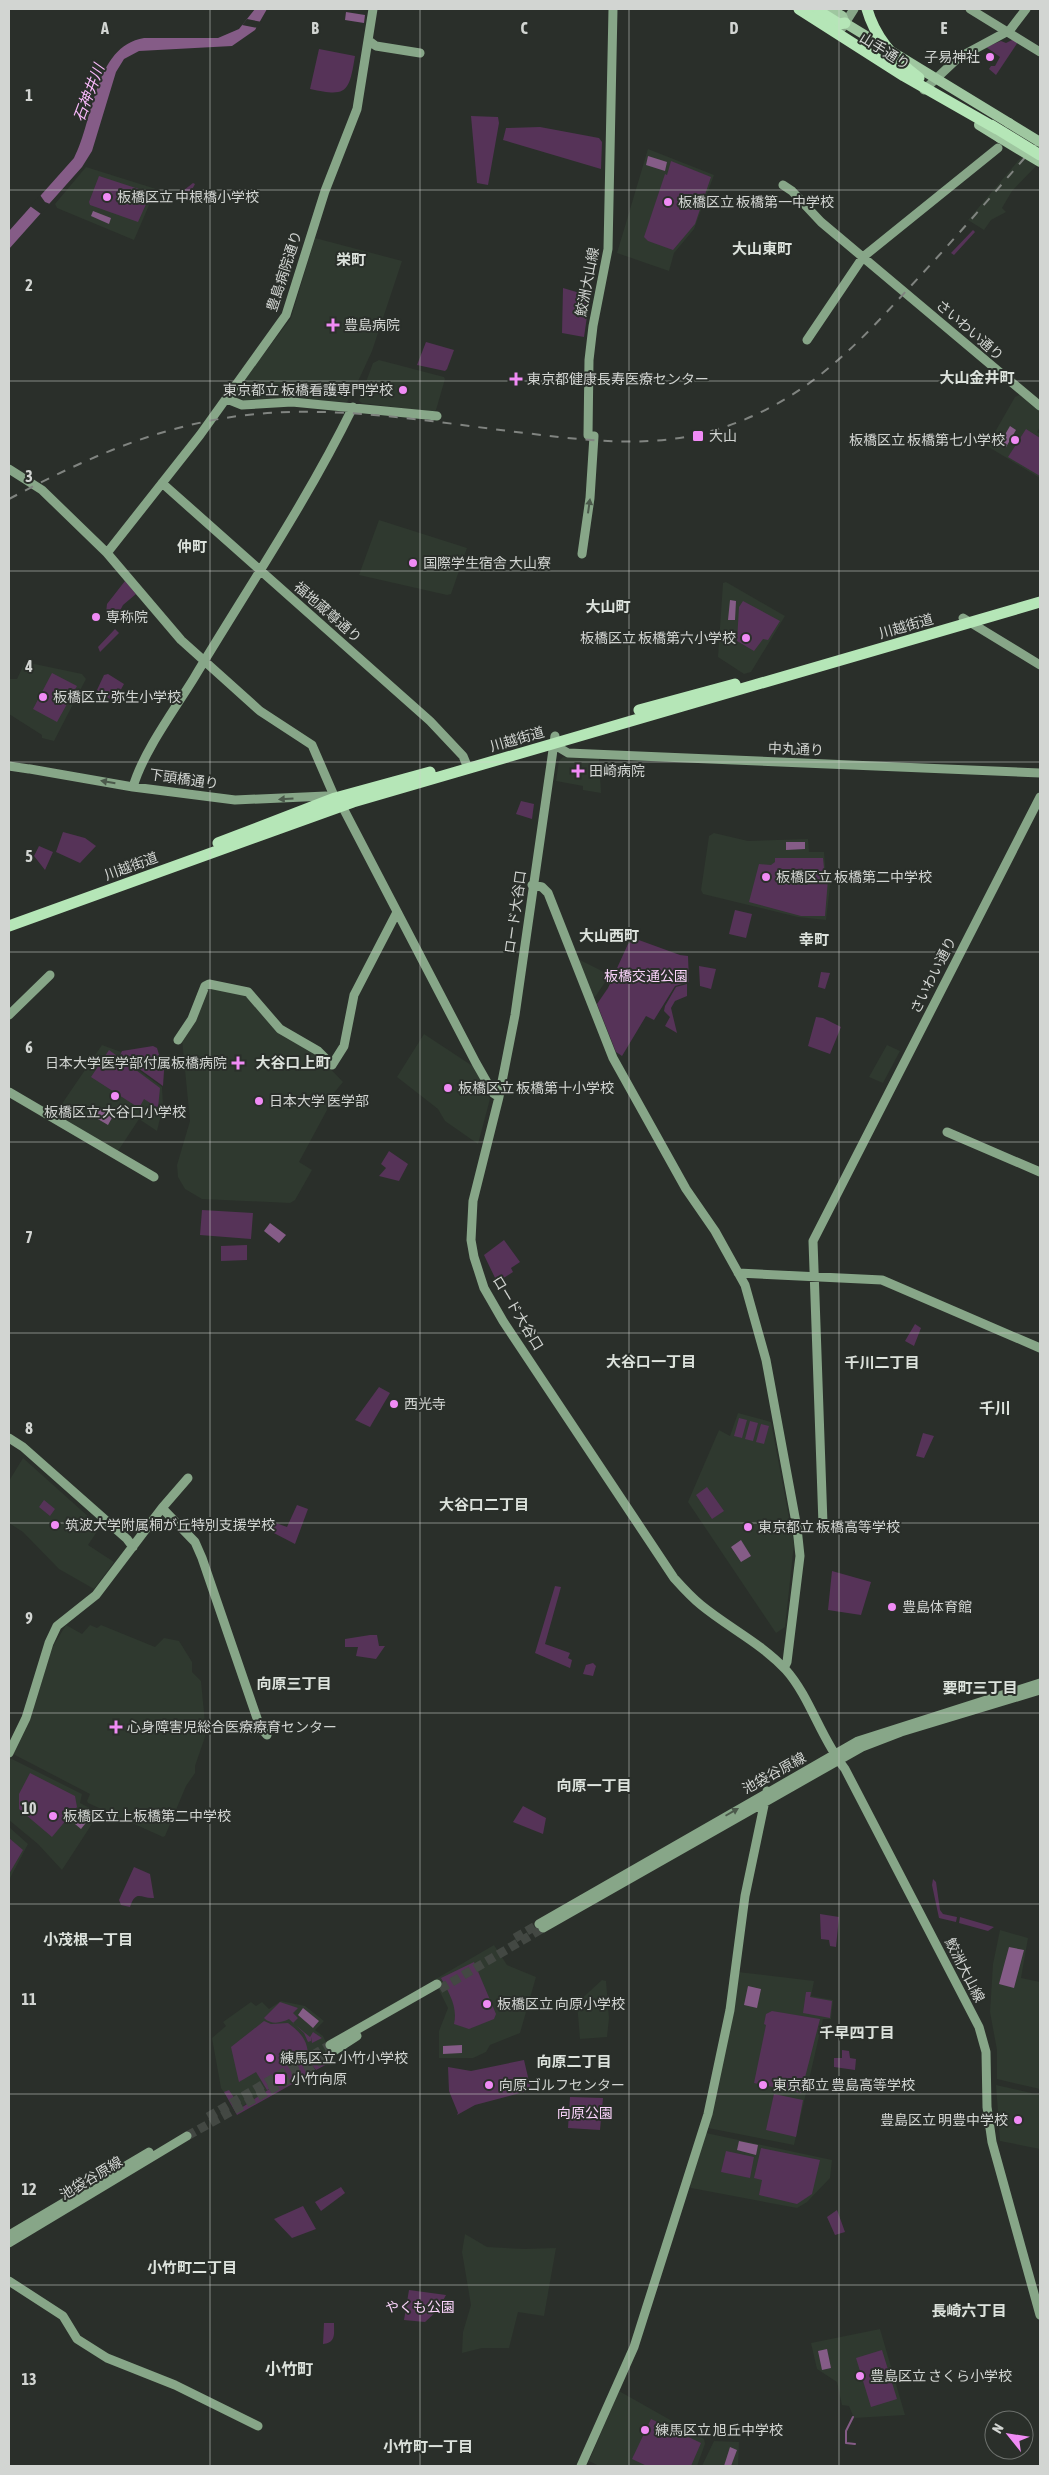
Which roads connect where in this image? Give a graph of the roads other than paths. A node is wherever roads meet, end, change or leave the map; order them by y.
1 (373, 9) edge
2 (613, 9) edge
3 (793, 9) edge
4 (800, 9) edge
5 (815, 9) edge
6 (829, 9) edge
7 (854, 9) edge
8 (868, 9) edge
9 (970, 9) edge
10 (1026, 9) edge
11 (845, 23) junction
12 (1007, 32) junction
13 (838, 38) junction
14 (368, 40) junction
15 (1040, 52) edge
16 (420, 54) dead end
17 (935, 77) junction
18 (924, 90) junction
19 (1001, 133) junction
20 (1040, 142) edge
21 (1040, 153) edge
22 (1040, 162) edge
23 (783, 185) dead end
24 (863, 257) junction
25 (807, 340) dead end
26 (227, 398) junction
27 (1040, 406) edge
28 (353, 407) junction
29 (437, 416) dead end
30 (9, 469) edge
31 (162, 483) junction
32 (106, 553) junction
33 (582, 554) dead end
34 (260, 569) junction
35 (1040, 595) edge
36 (1040, 602) edge
37 (967, 620) junction
38 (204, 661) junction
39 (1040, 665) edge
40 (554, 740) junction
41 (466, 762) junction
42 (9, 766) edge
43 (1040, 773) edge
44 (133, 787) junction
45 (1040, 797) edge
46 (338, 802) junction
47 (532, 885) junction
48 (397, 912) junction
49 (9, 918) edge
50 (9, 926) edge
51 (50, 975) dead end
52 (9, 1015) edge
53 (178, 1040) dead end
54 (9, 1092) edge
55 (499, 1097) junction
56 (947, 1132) dead end
57 (1040, 1172) edge
58 (154, 1177) dead end
59 (738, 1273) junction
60 (814, 1276) junction
61 (1040, 1348) edge
62 (9, 1438) edge
63 (9, 1444) edge
64 (188, 1478) dead end
65 (162, 1508) junction
66 (823, 1524) dead end
67 (133, 1547) junction
68 (784, 1668) junction
69 (1040, 1683) edge
70 (1040, 1690) edge
71 (266, 1735) dead end
72 (9, 1753) edge
73 (836, 1758) junction
74 (767, 1791) junction
75 (764, 1803) junction
76 (439, 1986) tunnel mouth
77 (332, 2048) tunnel mouth
78 (9, 2235) edge
79 (9, 2243) edge
80 (9, 2281) edge
81 (1040, 2315) edge
82 (258, 2426) dead end
83 (581, 2466) edge

1 - 14 street, 豊島病院通り
33 -> 2 street, 鮫洲大山線
3 - 13 main road, 山手通り
4 - 19 highway, bridge
5 - 11 highway
6 - 11 main road, 山手通り
7 - 11 street
8 - 19 highway, bridge
9 - 12 street
10 - 12 street
11 - 13 street
11 - 17 main road, 山手通り
12 - 15 street
12 - 17 street
13 - 18 main road, 山手通り
14 - 16 street
14 - 26 street, 豊島病院通り
17 - 18 street
17 - 19 main road, 山手通り
18 - 19 main road, 山手通り
19 - 20 main road, 山手通り, bridge
19 - 21 highway, bridge
19 - 22 main road, 山手通り, bridge
19 - 24 street
23 - 24 street, さいわい通り
24 - 25 street
24 - 27 street, さいわい通り
26 - 28 street
26 - 31 street, 豊島病院通り
28 - 29 street
28 - 34 street
30 - 32 street
31 - 32 street, 豊島病院通り
31 - 34 street, 福地蔵尊通り
32 - 38 street
34 - 38 street
34 - 41 street, 福地蔵尊通り
35 - 37 highway, 川越街道
36 - 37 highway, 川越街道
37 - 39 street
37 - 40 highway, 川越街道
38 - 44 street
38 - 46 street
40 - 41 highway, 川越街道
40 - 43 street, 中丸通り
40 - 47 street, ロード大谷口
41 - 46 highway, 川越街道
44 -> 42 street, 下頭橋通り
46 -> 44 street, 下頭橋通り
45 - 60 street, さいわい通り
46 - 48 street
46 - 49 highway, 川越街道
46 - 50 highway, 川越街道
47 - 55 street, ロード大谷口
47 - 59 street
48 - 53 street
48 - 55 street
51 - 52 street
54 - 58 street
55 - 68 street, ロード大谷口
56 - 57 street
59 - 60 street
59 - 68 street
60 - 61 street
60 - 66 street, さいわい通り
62 - 67 street
63 - 67 street
64 - 65 street
65 - 67 street
65 - 71 street
67 - 72 street
68 - 73 street, 鮫洲大山線
69 - 73 street, 池袋谷原線
70 - 73 street, 池袋谷原線
73 - 74 street, 池袋谷原線
73 - 75 street, 池袋谷原線
73 - 81 street, 鮫洲大山線
74 - 75 street
75 -> 74 street, 池袋谷原線
75 - 83 street
76 - 77 street
78 - 79 street, 池袋谷原線
80 - 82 street

